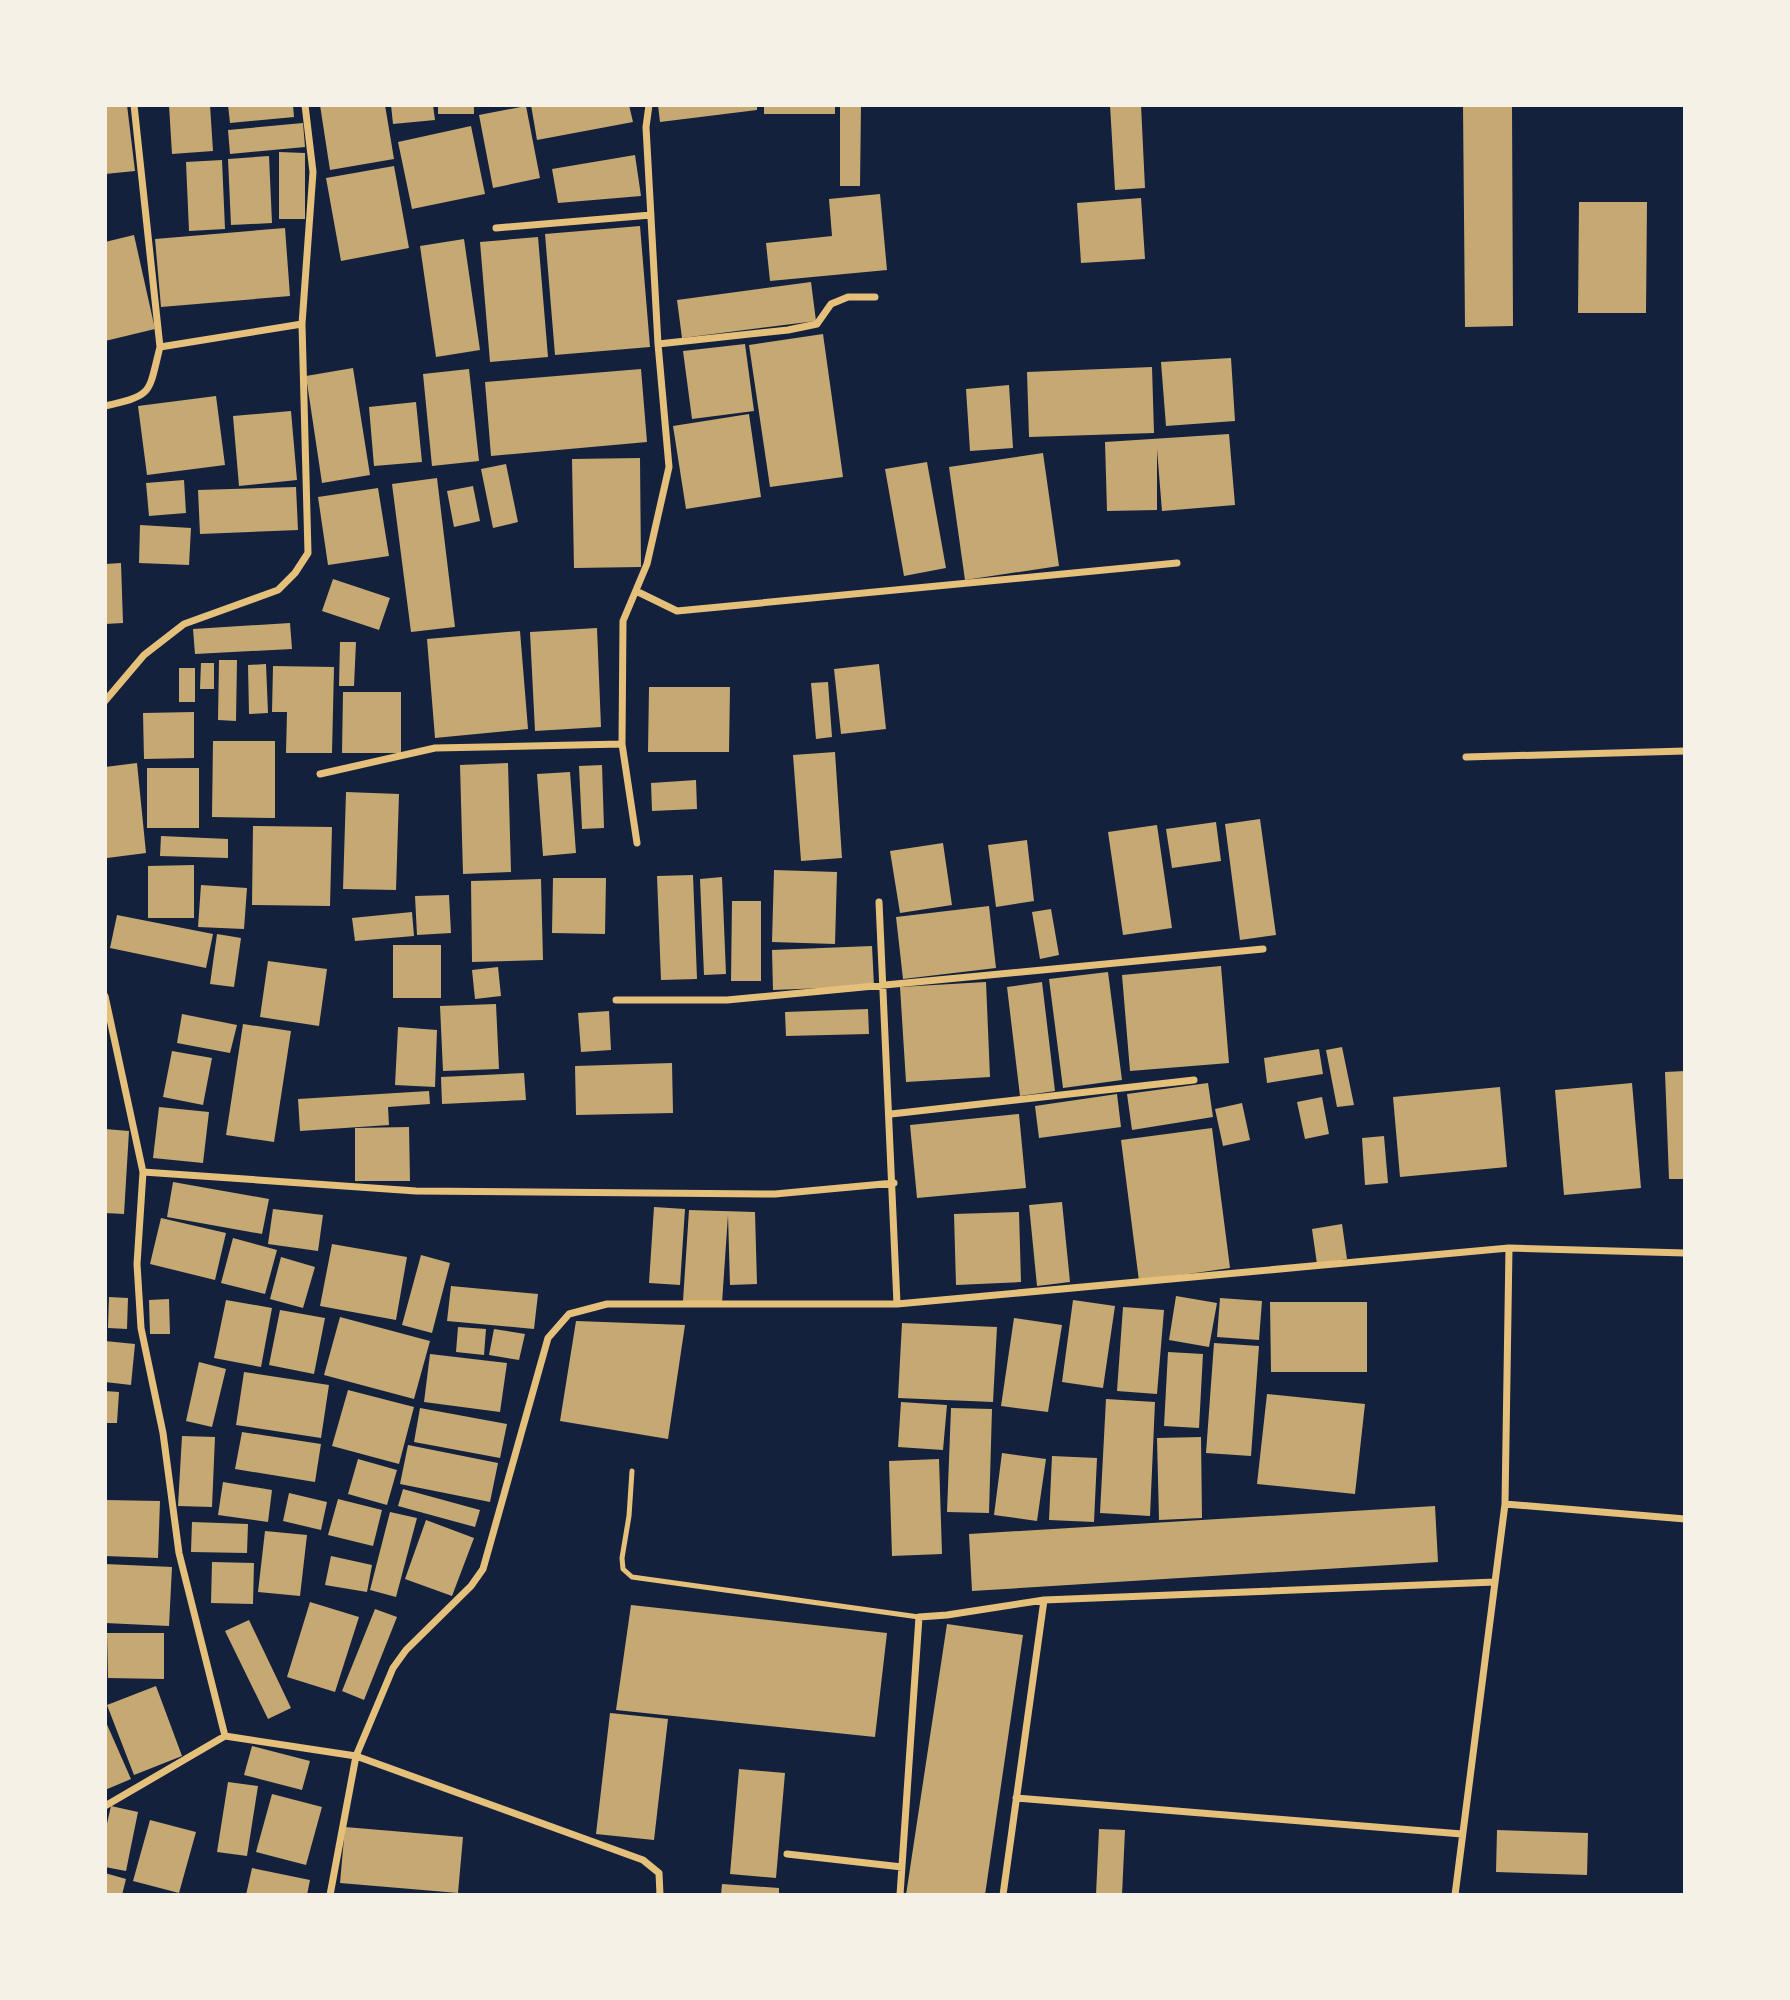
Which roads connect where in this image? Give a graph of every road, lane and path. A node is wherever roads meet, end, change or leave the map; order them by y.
1 (134, 105) edge
2 (306, 105) edge
3 (649, 105) edge
4 (651, 215) junction
5 (496, 228) dead end
6 (875, 297) dead end
7 (302, 324) junction
8 (658, 344) junction
9 (160, 347) junction
10 (105, 406) edge
11 (1177, 563) dead end
12 (636, 591) junction
13 (105, 701) edge
14 (622, 744) junction
15 (1685, 751) edge
16 (1466, 757) dead end
17 (320, 774) dead end
18 (637, 843) dead end
19 (879, 902) dead end
20 (1263, 949) dead end
21 (885, 987) junction
22 (105, 996) edge
23 (616, 1000) dead end
24 (1194, 1080) dead end
25 (891, 1114) junction
26 (143, 1172) junction
27 (894, 1183) junction
28 (1509, 1248) junction
29 (1685, 1253) edge
30 (897, 1304) junction
31 (632, 1471) dead end
32 (1505, 1504) junction
33 (1685, 1519) edge
34 (1495, 1582) junction
35 (1044, 1600) junction
36 (919, 1616) junction
37 (225, 1736) junction
38 (356, 1756) junction
39 (1016, 1798) junction
40 (105, 1806) edge
41 (1462, 1834) junction
42 (787, 1854) dead end
43 (902, 1867) junction
44 (330, 1895) edge
45 (660, 1895) edge
46 (900, 1895) edge
47 (1003, 1895) edge
48 (1455, 1895) edge

1 - 9 street
2 - 7 street
3 - 4 street
4 - 5 street
4 - 8 street
6 - 8 street
7 - 9 street
7 - 13 street
8 - 12 street
9 - 10 street
11 - 12 street
12 - 14 street
14 - 17 street
14 - 18 street
15 - 16 street
19 - 21 street
20 - 21 street
21 - 23 street
21 - 25 street
22 - 26 street
24 - 25 street
25 - 27 street
26 - 27 street
26 - 37 street
27 - 30 street
28 - 29 street
28 - 30 street
28 - 32 street
30 - 38 street
31 - 36 lane
32 - 33 street
32 - 34 street
34 - 35 street
34 - 41 street
35 - 36 street
35 - 39 street
36 - 43 street
37 - 38 street
37 - 40 street
38 - 44 street
38 - 45 street
39 - 41 street
39 - 47 street
41 - 48 street
42 - 43 street
43 - 46 street

